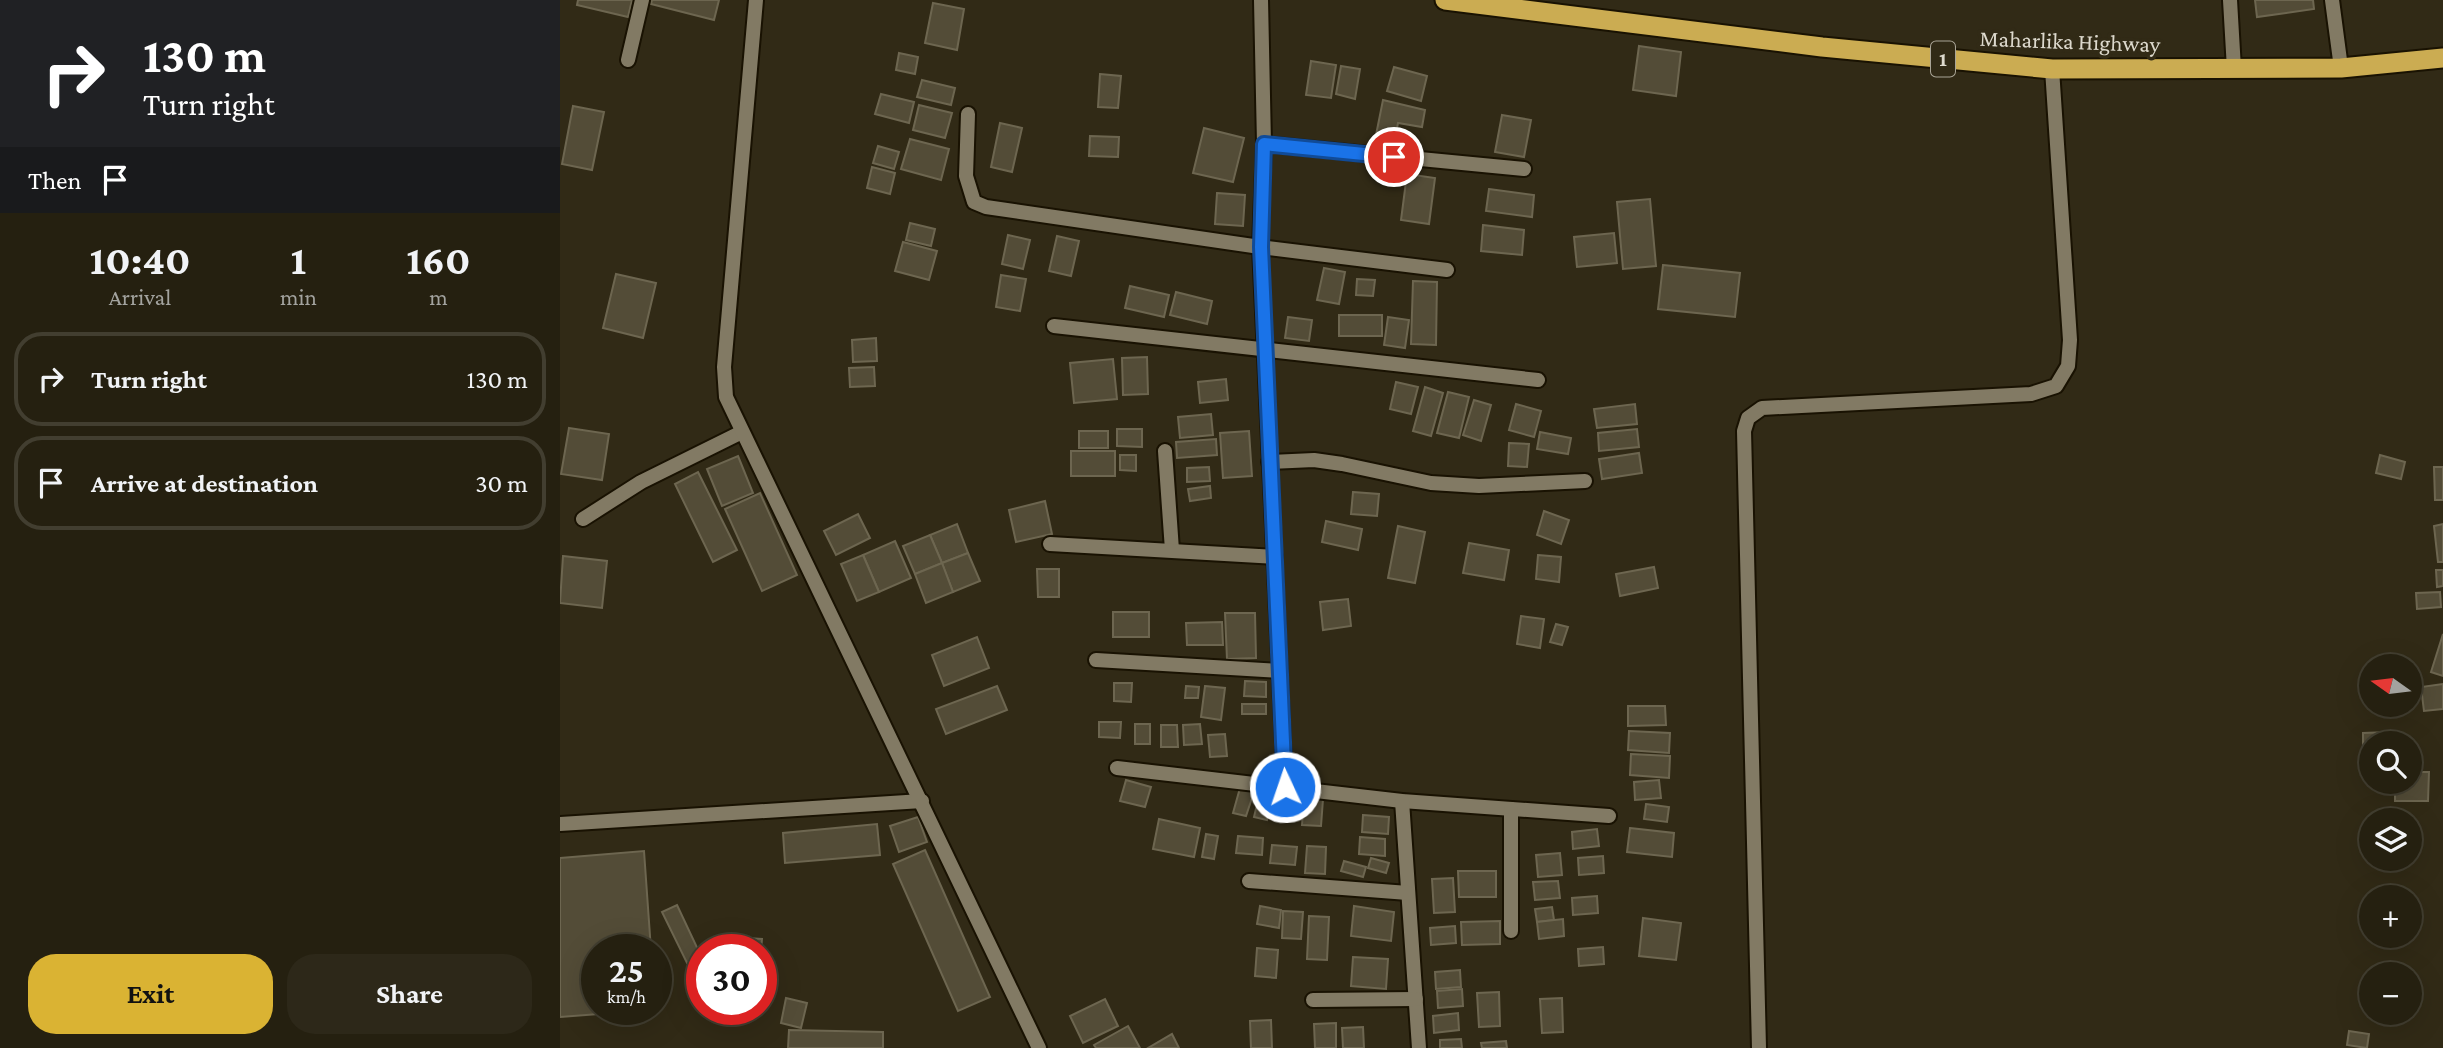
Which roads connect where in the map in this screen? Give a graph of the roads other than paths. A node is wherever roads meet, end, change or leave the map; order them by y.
1 (642, 0) edge
2 (756, 0) edge
3 (1261, 0) edge
4 (1445, 0) edge
5 (2230, 0) edge
6 (2333, 0) edge
7 (2443, 58) edge
8 (628, 60) dead end
9 (2341, 68) junction
10 (2052, 69) junction
11 (2234, 69) junction
12 (968, 114) dead end
13 (1264, 144) junction
14 (1524, 169) dead end
15 (1261, 247) junction
16 (1447, 270) dead end
17 (1054, 326) dead end
18 (1266, 351) junction
19 (1538, 380) dead end
20 (742, 432) junction
21 (1165, 451) dead end
22 (1269, 462) junction
23 (1585, 481) dead end
24 (583, 519) dead end
25 (1049, 544) dead end
26 (1172, 550) junction
27 (1275, 556) junction
28 (1096, 660) dead end
29 (1280, 671) junction
30 (1117, 768) dead end
31 (1285, 787) junction
32 (922, 801) junction
33 (1402, 801) junction
34 (1511, 809) junction
35 (1609, 817) dead end
36 (560, 824) edge
37 (1249, 881) dead end
38 (1408, 894) junction
39 (1511, 931) dead end
40 (1416, 999) junction
41 (1313, 1000) dead end
42 (1039, 1048) edge
43 (1419, 1048) edge
44 (1759, 1048) edge

1 - 8 street
2 - 20 street
3 - 13 street
4 - 10 highway, Maharlika Highway / 1
5 - 11 street
6 - 9 street
7 - 9 highway, Maharlika Highway / 1
9 - 11 highway, Maharlika Highway / 1
10 - 11 highway, Maharlika Highway / 1
10 - 44 street
12 - 15 street
13 - 14 street
13 - 15 street
15 - 16 street
15 - 18 street
17 - 18 street
18 - 19 street
18 - 22 street
20 - 24 street
20 - 32 street
21 - 26 street
22 - 23 street
22 - 27 street
25 - 26 street
26 - 27 street
27 - 29 street
28 - 29 street
29 - 31 street
30 - 31 street
31 - 33 street
32 - 36 street
32 - 42 street
33 - 34 street
33 - 38 street
34 - 35 street
34 - 39 street
37 - 38 street
38 - 40 street
40 - 41 street
40 - 43 street

